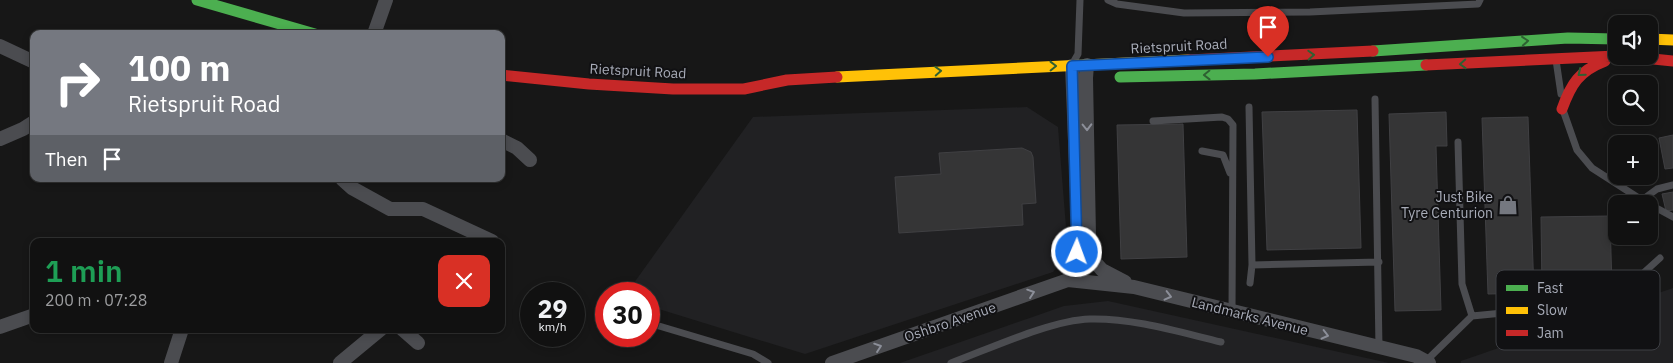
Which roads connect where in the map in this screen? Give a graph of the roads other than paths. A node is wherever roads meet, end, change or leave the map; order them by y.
1 (197, 0) edge
2 (386, 0) edge
3 (1080, 0) edge
4 (1108, 0) edge
5 (1402, 0) edge
6 (1480, 0) edge
7 (1441, 3) edge
8 (1398, 8) junction
9 (301, 30) edge
10 (375, 30) edge
11 (1608, 38) edge
12 (1658, 39) edge
13 (1673, 40) edge
14 (1483, 44) junction
15 (0, 46) edge
16 (1608, 57) edge
17 (1658, 59) edge
18 (30, 60) edge
19 (1556, 60) junction
20 (1608, 60) edge
21 (1673, 61) edge
22 (1074, 66) junction
23 (1089, 74) junction
24 (505, 75) edge
25 (1111, 78) dead end
26 (1375, 99) dead end
27 (1249, 107) dead end
28 (1562, 109) junction
29 (1153, 121) dead end
30 (30, 125) edge
31 (0, 139) edge
32 (505, 142) edge
33 (1458, 142) dead end
34 (1202, 151) dead end
35 (530, 160) dead end
36 (1232, 178) junction
37 (345, 182) edge
38 (1673, 185) edge
39 (1634, 195) edge
40 (1652, 195) edge
41 (1658, 210) edge
42 (1673, 218) edge
43 (486, 238) edge
44 (1660, 258) dead end
45 (1379, 262) junction
46 (1252, 265) junction
47 (1647, 270) edge
48 (1068, 280) junction
49 (1250, 283) dead end
50 (1134, 287) junction
51 (1232, 312) junction
52 (1496, 314) edge
53 (30, 316) edge
54 (1472, 316) junction
55 (660, 326) edge
56 (0, 327) edge
57 (181, 333) edge
58 (376, 333) edge
59 (407, 333) edge
60 (1221, 342) dead end
61 (418, 343) dead end
62 (1379, 348) junction
63 (1428, 361) edge
64 (171, 363) edge
65 (340, 363) edge
66 (768, 363) edge
67 (832, 363) edge
68 (951, 363) edge

1 - 9 street
2 - 10 street
3 - 22 lane
4 - 8 lane
5 - 8 lane
6 - 7 lane
7 - 8 lane
14 -> 11 street, Rietspruit Road
12 - 13 street
14 - 19 street
23 -> 14 street, Rietspruit Road
15 - 18 street
16 - 19 street, Rietspruit Road
17 - 21 street
19 -> 25 street, Rietspruit Road
19 - 28 lane
20 -> 28 street
22 - 23 street, Rietspruit Road
22 - 23 lane
22 - 24 street, Rietspruit Road
22 - 48 street
23 -> 50 street
26 - 45 lane
27 - 46 lane
28 - 39 lane
29 - 36 lane
30 - 31 street
32 - 35 street
33 - 54 lane
34 - 36 lane
36 - 51 lane
37 - 43 street
38 - 40 lane
41 - 42 lane
44 - 47 lane
45 - 46 lane
45 - 62 lane
46 - 49 lane
48 - 50 street, Landmarks Avenue
67 -> 48 street, Oshbro Avenue
50 -> 51 street, Landmarks Avenue
51 -> 62 street, Landmarks Avenue
52 - 54 lane
53 - 56 street
54 - 63 lane
55 - 66 lane
57 - 64 street
58 - 65 street
59 - 61 street
60 - 68 lane
62 - 63 street, Landmarks Avenue

